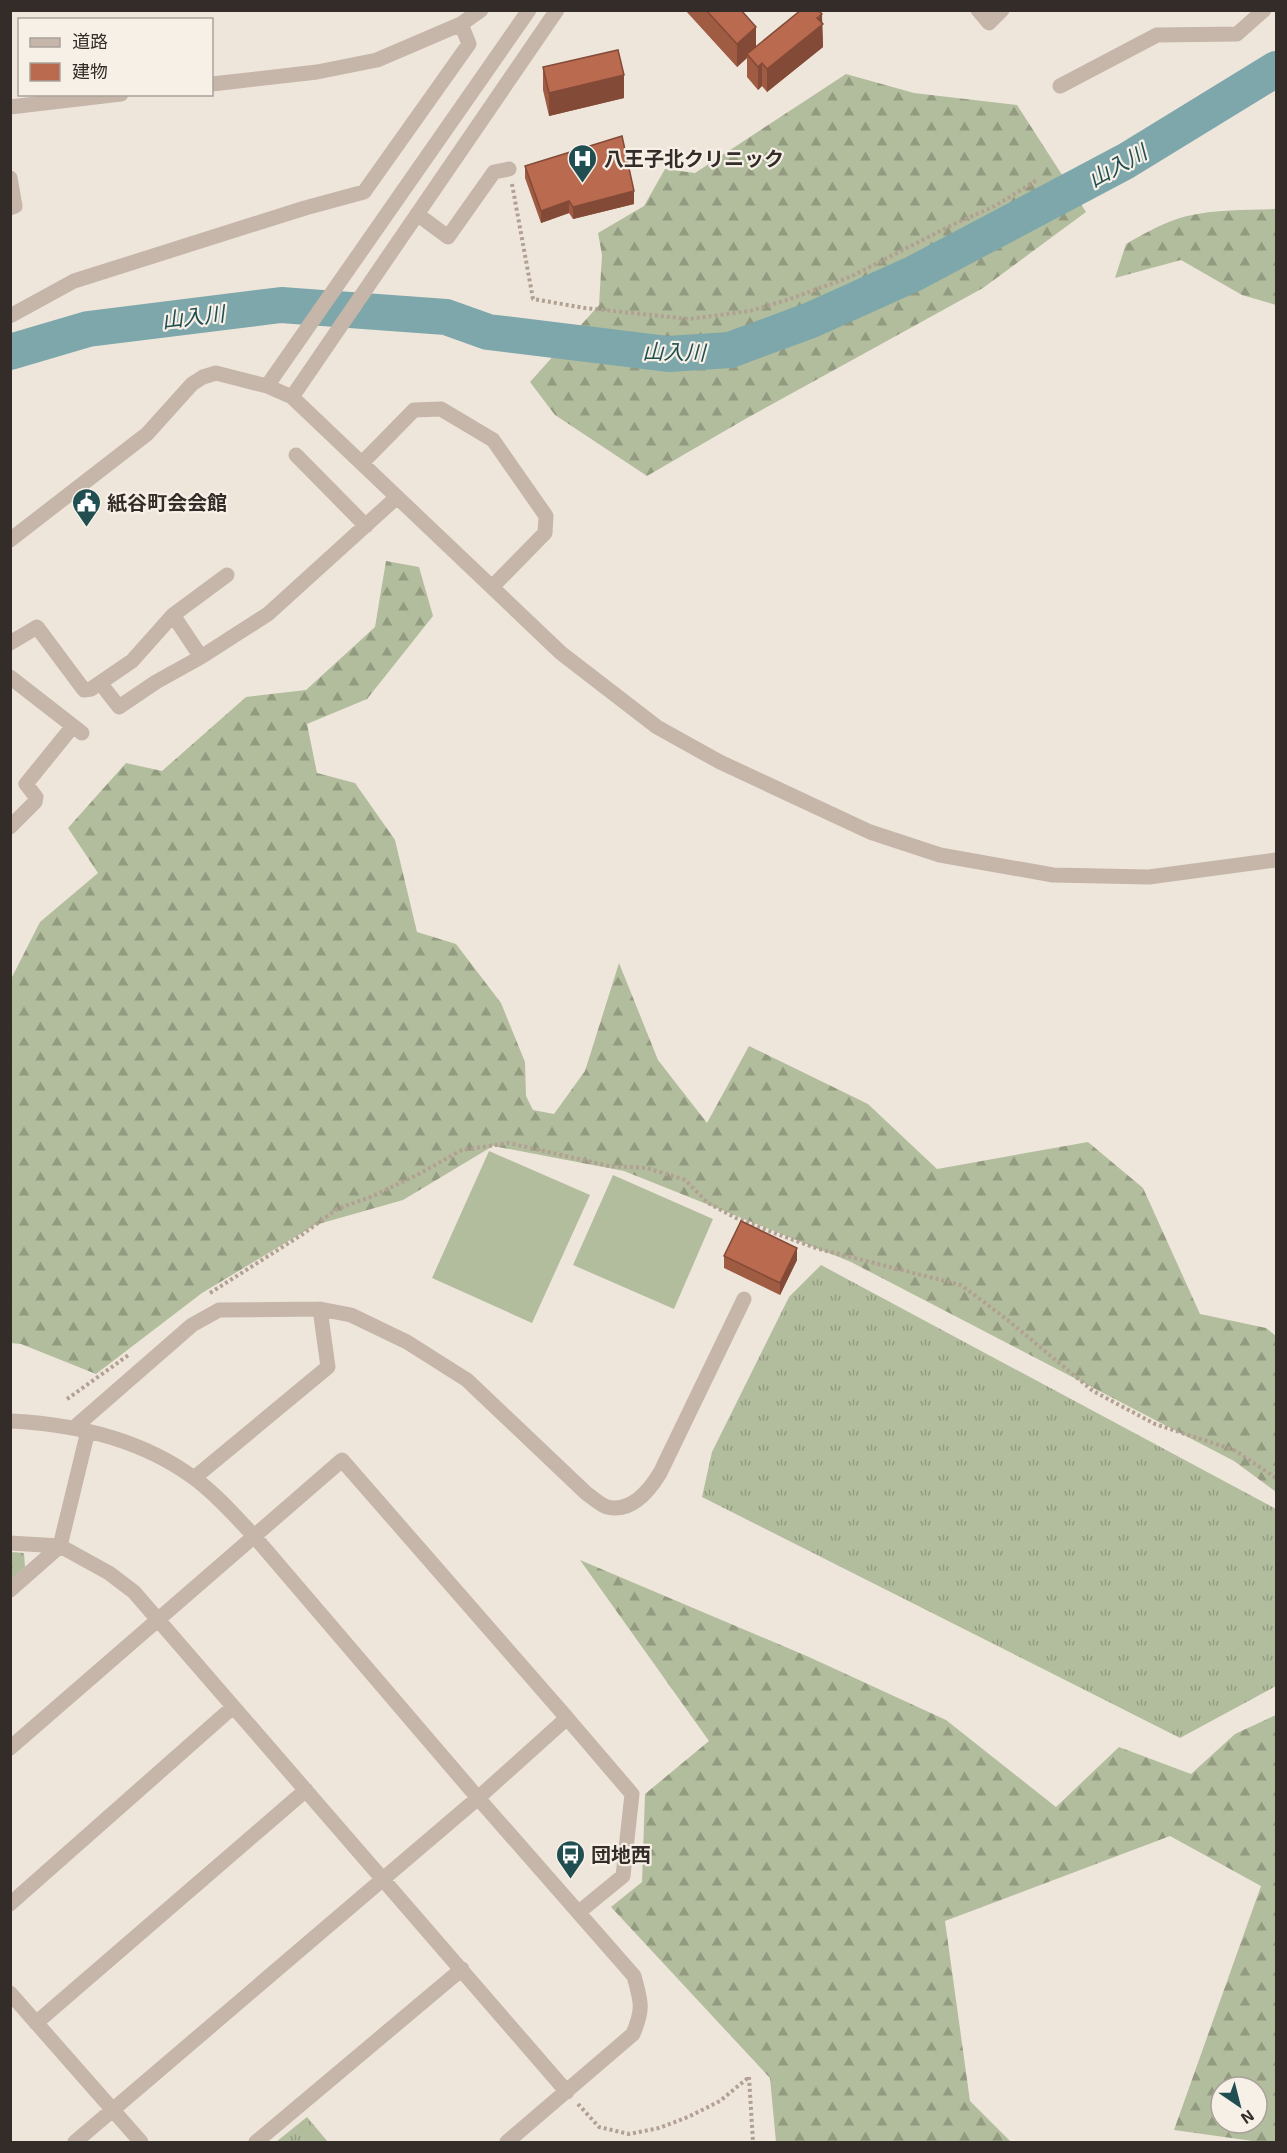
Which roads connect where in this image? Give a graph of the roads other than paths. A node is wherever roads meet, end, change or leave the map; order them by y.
1 (481, 10) edge
2 (529, 10) edge
3 (557, 10) edge
4 (978, 10) edge
5 (1002, 10) edge
6 (1264, 10) edge
7 (460, 24) junction
8 (213, 84) edge
9 (1060, 86) dead end
10 (104, 96) edge
11 (10, 107) edge
12 (509, 169) road end
13 (10, 178) edge
14 (10, 208) edge
15 (417, 214) junction
16 (10, 316) edge
17 (267, 386) junction
18 (292, 397) junction
19 (296, 455) dead end
20 (362, 463) junction
21 (397, 497) junction
22 (366, 526) junction
23 (10, 540) edge
24 (226, 574) dead end
25 (492, 587) junction
26 (173, 615) junction
27 (10, 643) edge
28 (201, 657) junction
29 (10, 677) edge
30 (101, 684) junction
31 (10, 827) edge
32 (1276, 860) edge
33 (744, 1299) dead end
34 (320, 1309) junction
35 (10, 1421) edge
36 (82, 1429) junction
37 (194, 1478) junction
38 (254, 1536) junction
39 (10, 1543) edge
40 (60, 1546) junction
41 (10, 1590) edge
42 (159, 1618) junction
43 (233, 1707) junction
44 (567, 1718) junction
45 (10, 1748) edge
46 (306, 1790) junction
47 (478, 1797) junction
48 (383, 1878) junction
49 (10, 1904) edge
50 (579, 1912) junction
51 (462, 1969) junction
52 (10, 1993) edge
53 (36, 2023) junction
54 (567, 2092) junction
55 (114, 2110) junction
56 (75, 2142) edge
57 (141, 2142) edge
58 (256, 2142) edge
59 (507, 2142) edge

1 - 7 street
2 - 17 street
3 - 15 street
4 - 5 street
6 - 9 street
7 - 8 street
7 - 16 street
10 - 11 street
12 - 15 street
13 - 14 street
15 - 18 street
17 - 18 street
17 - 23 street
18 - 20 street
19 - 22 street
20 - 21 street
20 - 25 street
21 - 22 street
21 - 25 street
22 - 28 street
24 - 26 street
25 - 32 street
26 - 28 street
26 - 30 street
27 - 30 street
28 - 30 street
29 - 31 street
33 - 34 street
34 - 36 street
34 - 37 street
35 - 36 street
36 - 37 street
36 - 40 street
37 - 38 street
38 - 42 street
38 - 44 street
38 - 47 street
39 - 40 street
40 - 41 street
40 - 42 street
42 - 43 street
42 - 45 street
43 - 46 street
43 - 49 street
44 - 47 street
44 - 50 street
46 - 48 street
46 - 53 street
47 - 48 street
47 - 50 street
48 - 51 street
48 - 55 street
50 - 54 street
51 - 54 street
51 - 58 street
52 - 53 street
53 - 55 street
54 - 59 street
55 - 56 street
55 - 57 street

